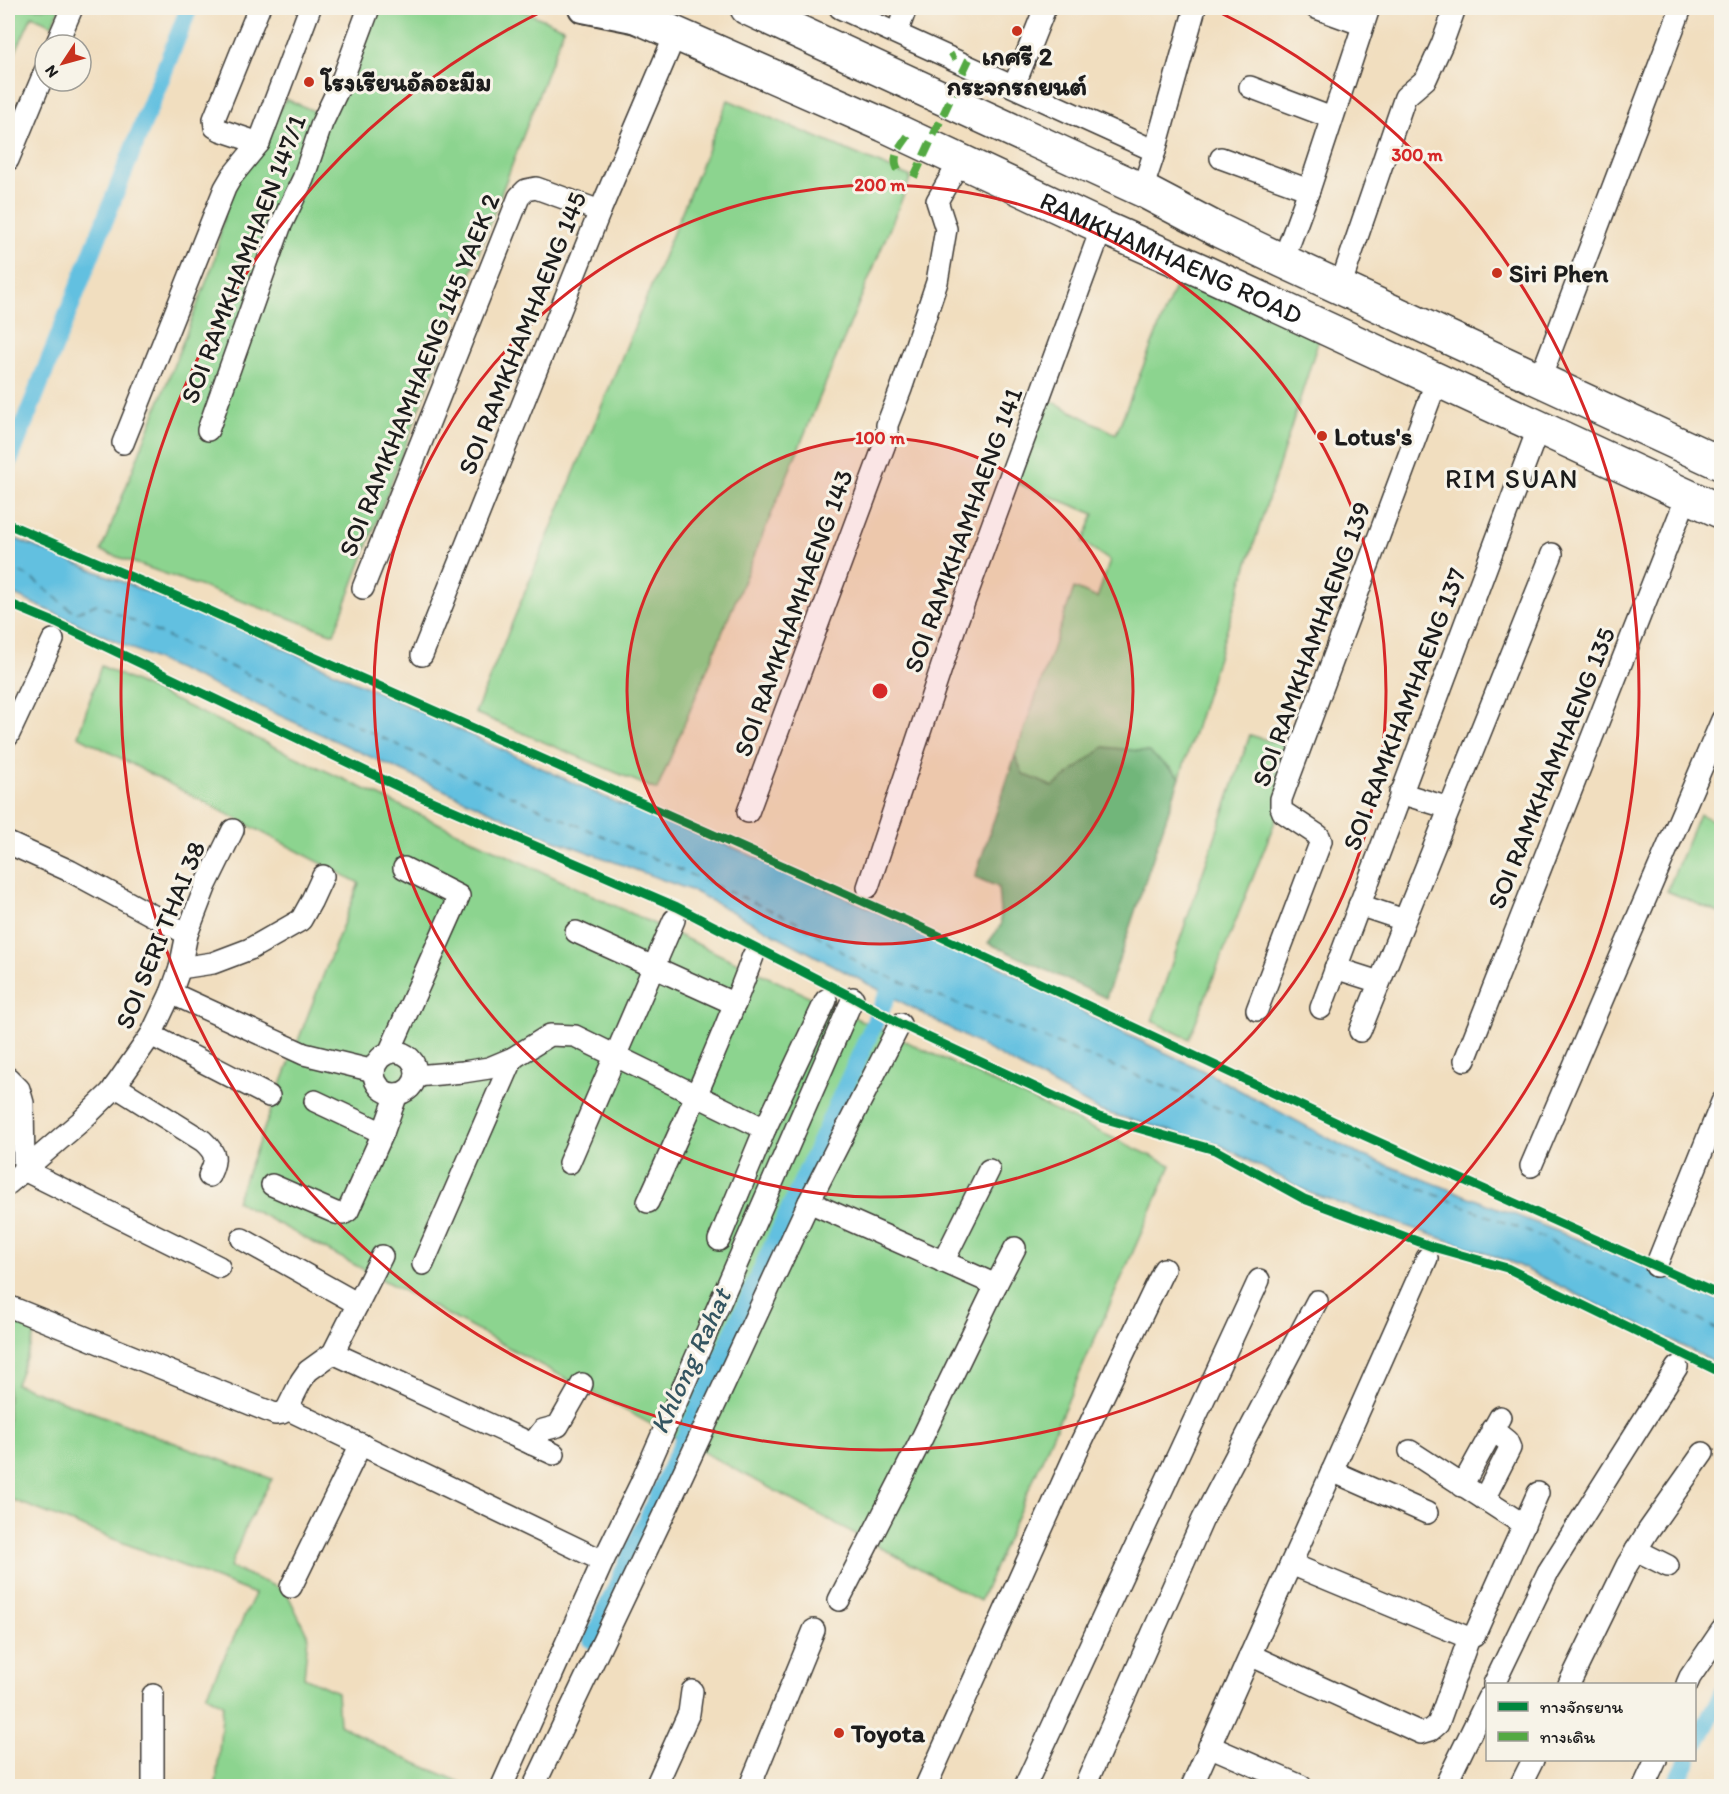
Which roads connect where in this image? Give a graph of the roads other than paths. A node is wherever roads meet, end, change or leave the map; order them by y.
1 (72, 8) edge
2 (260, 8) edge
3 (310, 8) edge
4 (369, 8) edge
5 (583, 8) edge
6 (747, 8) edge
7 (840, 8) edge
8 (906, 8) edge
9 (1045, 8) edge
10 (1195, 8) edge
11 (1316, 8) edge
12 (1455, 8) edge
13 (1681, 8) edge
14 (630, 14) edge
15 (1366, 16) edge
16 (61, 33) edge
17 (676, 33) junction
18 (897, 33) junction
19 (904, 81) junction
20 (1014, 86) junction
21 (1250, 87) dead end
22 (36, 93) edge
23 (1332, 118) junction
24 (884, 125) junction
25 (259, 143) junction
26 (1155, 150) junction
27 (1221, 158) dead end
28 (8, 160) edge
29 (960, 161) junction
30 (1142, 190) junction
31 (1309, 190) junction
32 (600, 211) junction
33 (1102, 228) junction
34 (1220, 231) junction
35 (1283, 261) junction
36 (1202, 271) junction
37 (1340, 287) junction
38 (1437, 380) junction
39 (1540, 380) junction
40 (1533, 426) junction
41 (208, 430) dead end
42 (123, 443) dead end
43 (1722, 464) edge
44 (1687, 496) junction
45 (1722, 512) edge
46 (1552, 554) dead end
47 (363, 588) dead end
48 (1467, 589) dead end
49 (53, 639) dead end
50 (422, 656) dead end
51 (1722, 720) edge
52 (8, 736) edge
53 (1400, 793) junction
54 (1449, 808) junction
55 (748, 812) dead end
56 (233, 830) dead end
57 (8, 843) edge
58 (404, 868) dead end
59 (323, 876) dead end
60 (868, 887) dead end
61 (1359, 905) junction
62 (674, 920) dead end
63 (1404, 920) junction
64 (576, 932) dead end
65 (187, 934) junction
66 (753, 956) dead end
67 (654, 967) junction
68 (180, 968) junction
69 (1335, 968) junction
70 (1379, 982) junction
71 (171, 993) junction
72 (853, 998) dead end
73 (826, 1000) dead end
74 (735, 1004) junction
75 (1321, 1008) dead end
76 (1257, 1010) dead end
77 (900, 1024) dead end
78 (1360, 1031) dead end
79 (152, 1035) junction
80 (389, 1053) junction
81 (615, 1055) junction
82 (513, 1058) junction
83 (1465, 1060) dead end
84 (374, 1071) junction
85 (416, 1076) junction
86 (8, 1078) edge
87 (115, 1086) junction
88 (397, 1094) junction
89 (269, 1096) dead end
90 (696, 1096) junction
91 (315, 1101) dead end
92 (1722, 1102) edge
93 (765, 1129) junction
94 (383, 1133) junction
95 (569, 1163) dead end
96 (1531, 1166) dead end
97 (24, 1170) junction
98 (989, 1170) dead end
99 (208, 1176) dead end
100 (8, 1184) edge
101 (272, 1185) dead end
102 (648, 1202) dead end
103 (808, 1202) junction
104 (242, 1239) dead end
105 (719, 1240) dead end
106 (1015, 1248) dead end
107 (382, 1256) dead end
108 (1427, 1258) dead end
109 (943, 1262) junction
110 (423, 1264) dead end
111 (1656, 1266) dead end
112 (219, 1267) dead end
113 (1164, 1269) dead end
114 (1259, 1280) dead end
115 (996, 1285) junction
116 (1317, 1301) dead end
117 (358, 1304) junction
118 (8, 1306) edge
119 (333, 1353) junction
120 (1677, 1367) dead end
121 (582, 1384) dead end
122 (278, 1410) junction
123 (361, 1444) junction
124 (532, 1444) junction
125 (1410, 1451) dead end
126 (1702, 1453) dead end
127 (554, 1454) dead end
128 (1332, 1471) junction
129 (645, 1485) junction
130 (1462, 1486) junction
131 (1538, 1493) dead end
132 (671, 1496) junction
133 (1484, 1499) junction
134 (1427, 1513) dead end
135 (1524, 1525) junction
136 (1636, 1550) junction
137 (603, 1561) junction
138 (1292, 1564) junction
139 (1668, 1566) dead end
140 (291, 1587) dead end
141 (839, 1600) dead end
142 (814, 1630) dead end
143 (1722, 1630) edge
144 (1469, 1638) junction
145 (1250, 1655) junction
146 (1494, 1683) edge
147 (1570, 1683) edge
148 (1688, 1683) edge
149 (692, 1691) dead end
150 (153, 1695) dead end
151 (1486, 1702) edge
152 (1209, 1746) junction
153 (1532, 1761) edge
154 (1656, 1761) edge
155 (153, 1786) edge
156 (502, 1786) edge
157 (534, 1786) edge
158 (656, 1786) edge
159 (750, 1786) edge
160 (926, 1786) edge
161 (1025, 1786) edge
162 (1085, 1786) edge
163 (1192, 1786) edge
164 (1301, 1786) edge
165 (1445, 1786) edge
166 (1520, 1786) edge
167 (1644, 1786) edge

1 - 16 street
2 - 25 street
3 - 25 street
4 - 41 street, SOI RAMKHAMHAEN 147/1
5 - 14 main road
6 - 19 main road, RAMKHAMHAENG ROAD
7 - 18 street
8 - 18 street
9 - 20 street
10 - 26 street
11 - 15 street
12 - 37 street
13 - 39 street
14 - 17 main road, RAMKHAMHAENG ROAD
15 - 23 street
17 - 24 main road, RAMKHAMHAENG ROAD
17 - 32 street, SOI RAMKHAMHAENG 145
18 - 20 street
19 - 24 main road
19 - 30 main road, RAMKHAMHAENG ROAD
20 - 26 street
21 - 23 street
22 - 28 street
23 - 31 street
24 - 29 main road, RAMKHAMHAENG ROAD
25 - 42 street
26 - 30 street
27 - 31 street
29 - 33 main road, RAMKHAMHAENG ROAD
29 - 55 street, SOI RAMKHAMHAENG 143
30 - 34 main road, RAMKHAMHAENG ROAD
31 - 35 street
32 - 47 street, SOI RAMKHAMHAENG 145 YAEK 2
32 - 50 street, SOI RAMKHAMHAENG 145
33 - 36 main road, RAMKHAMHAENG ROAD
33 - 60 street, SOI RAMKHAMHAENG 141
34 - 35 main road, RAMKHAMHAENG ROAD
34 - 36 main road
35 - 37 main road, RAMKHAMHAENG ROAD
36 - 38 main road, RAMKHAMHAENG ROAD
37 - 39 main road, RAMKHAMHAENG ROAD
38 - 40 main road, RAMKHAMHAENG ROAD
38 - 76 street, SOI RAMKHAMHAENG 139
39 - 43 main road, RAMKHAMHAENG ROAD
40 - 44 main road, RAMKHAMHAENG ROAD
40 - 48 street
40 - 53 street, SOI RAMKHAMHAENG 137
44 - 45 main road, RAMKHAMHAENG ROAD
44 - 83 street, SOI RAMKHAMHAENG 135
46 - 54 street
49 - 52 street
51 - 96 street
53 - 54 street
53 - 61 street, SOI RAMKHAMHAENG 137
54 - 63 street
56 - 65 street, SOI SERI THAI 38
57 - 65 street
58 - 80 street
59 - 68 street
61 - 63 street
61 - 69 street, SOI RAMKHAMHAENG 137
62 - 67 street
63 - 70 street
64 - 67 street
65 - 68 street, SOI SERI THAI 38
66 - 74 street
67 - 74 street
67 - 81 street
68 - 71 street, SOI SERI THAI 38
69 - 70 street
69 - 75 street, SOI RAMKHAMHAENG 137
70 - 78 street
71 - 79 street, SOI SERI THAI 38
71 - 84 street
72 - 129 street
73 - 93 street
74 - 90 street
77 - 103 street
79 - 87 street, SOI SERI THAI 38
79 - 89 street
80 - 84 street
80 - 85 street
81 - 82 street
81 - 90 street
81 - 95 street
82 - 85 street
82 - 110 street
84 - 88 street
85 - 88 street
86 - 97 street
87 - 97 street, SOI SERI THAI 38
87 - 99 street
88 - 94 street
90 - 93 street
90 - 102 street
91 - 94 street
92 - 111 street
93 - 105 street
94 - 101 street
97 - 100 street, SOI SERI THAI 38
97 - 112 street
98 - 109 street
103 - 109 street
103 - 132 street
104 - 117 street
106 - 115 street
107 - 117 street
108 - 128 street
109 - 115 street
113 - 160 street
114 - 161 street
115 - 141 street
116 - 162 street
117 - 119 street
118 - 122 street
119 - 122 street
119 - 124 street
120 - 146 street
121 - 124 street
122 - 123 street
123 - 137 street
123 - 140 street
124 - 127 street
125 - 130 street
126 - 136 street
128 - 134 street
128 - 138 street
129 - 132 street
129 - 137 street
130 - 133 street
130 - 133 street
131 - 135 street
132 - 157 street
133 - 135 street
135 - 144 street
136 - 139 street
136 - 147 street
137 - 156 street
138 - 144 street
138 - 145 street
142 - 159 street
143 - 148 street
144 - 145 street
145 - 152 street
149 - 158 street
150 - 155 street
151 - 165 street
152 - 163 street
152 - 164 street
153 - 166 street
154 - 167 street

